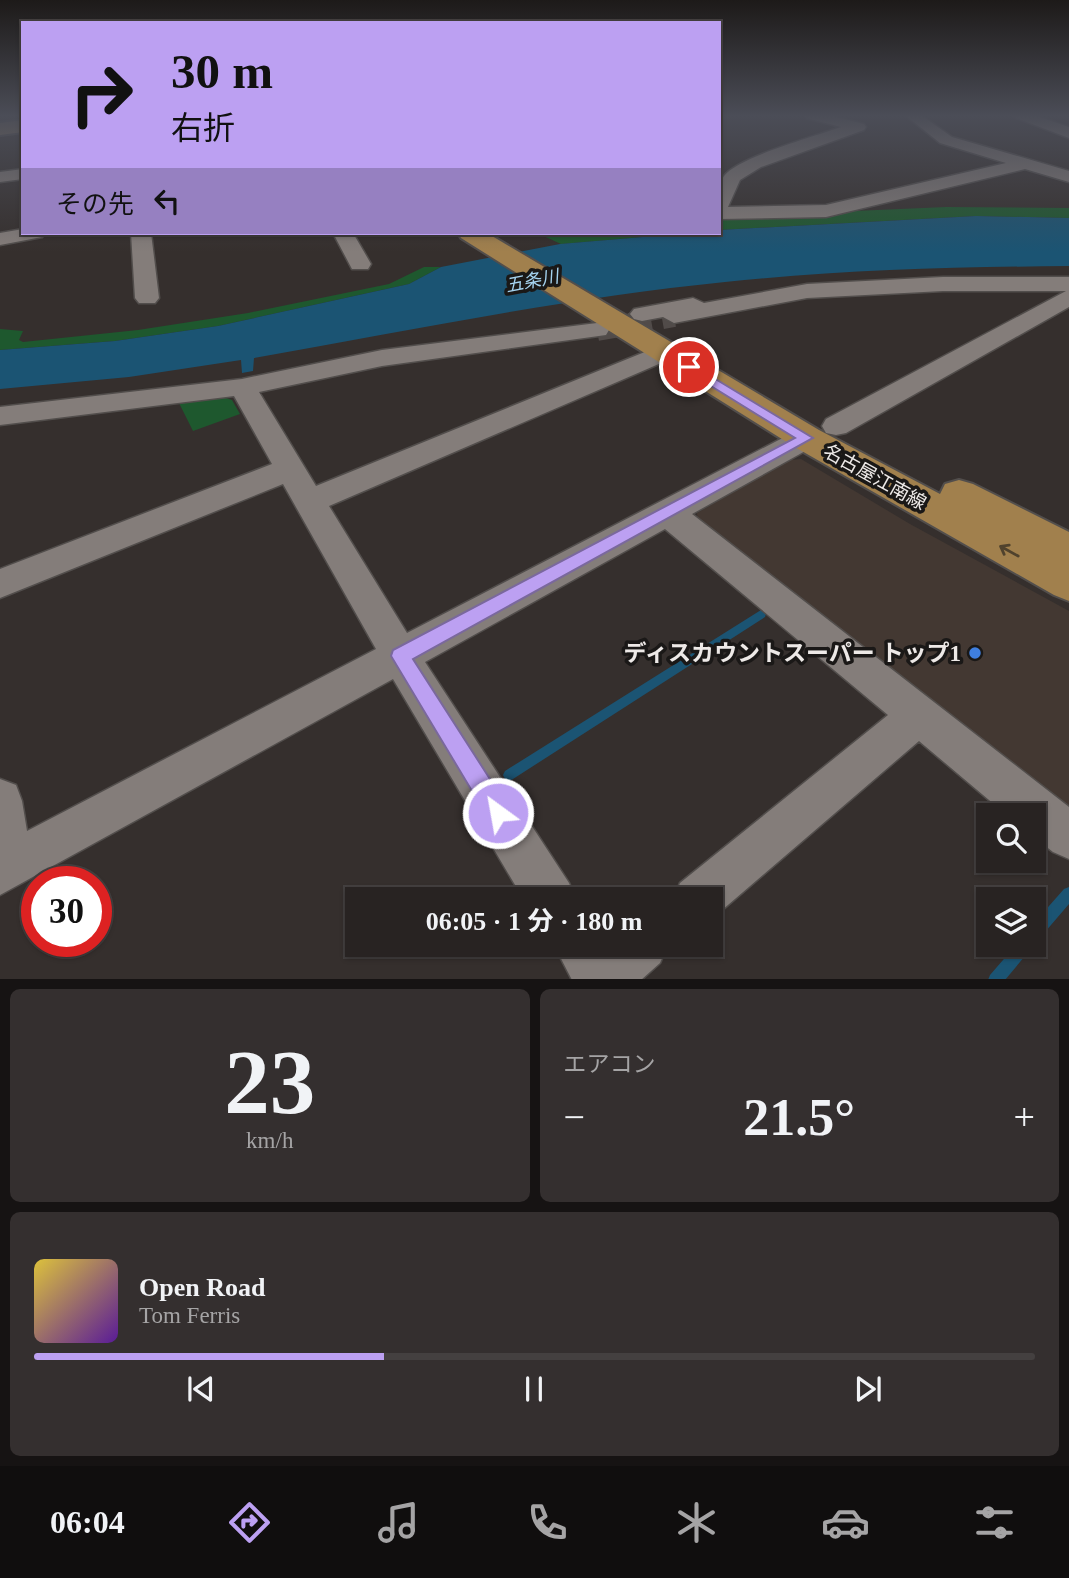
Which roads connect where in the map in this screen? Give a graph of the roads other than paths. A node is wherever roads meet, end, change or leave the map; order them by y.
1 (762, 161) edge
2 (1015, 161) edge
3 (1026, 164) junction
4 (21, 174) edge
5 (0, 177) edge
6 (1069, 177) edge
7 (721, 202) edge
8 (721, 213) edge
9 (23, 235) edge
10 (141, 235) edge
11 (344, 235) edge
12 (496, 238) edge
13 (0, 239) edge
14 (359, 264) dead end
15 (1069, 284) edge
16 (805, 291) junction
17 (1069, 297) edge
18 (147, 298) dead end
19 (630, 316) junction
20 (666, 352) junction
21 (242, 387) junction
22 (0, 416) edge
23 (821, 432) junction
24 (290, 469) junction
25 (310, 501) junction
26 (668, 513) junction
27 (1069, 551) edge
28 (1069, 583) edge
29 (0, 584) edge
30 (400, 656) junction
31 (919, 715) junction
32 (0, 801) edge
33 (1069, 836) edge
34 (4, 868) edge
35 (544, 887) edge
36 (713, 887) edge
37 (587, 957) edge
38 (628, 957) edge
39 (601, 979) edge

1 - 7 street
2 - 3 street
3 - 6 street
3 - 8 street
4 - 5 street
9 - 13 street
10 - 18 street
11 - 14 street
12 - 19 main road, 名古屋江南線
15 - 16 street
16 - 19 street
16 - 19 street
17 - 23 street
19 - 20 main road, 名古屋江南線
19 - 21 street
19 - 23 main road, 名古屋江南線
20 - 23 main road, 名古屋江南線
20 - 25 street
21 - 22 street
21 - 24 street
23 - 26 street
23 - 27 main road, 名古屋江南線
28 -> 23 main road, 名古屋江南線
24 - 25 street
24 - 29 street
25 - 30 street
26 - 30 street
26 - 31 street
30 - 34 street
30 - 35 street
31 - 33 street
31 - 36 street
32 - 34 street
37 - 39 street
38 - 39 street

